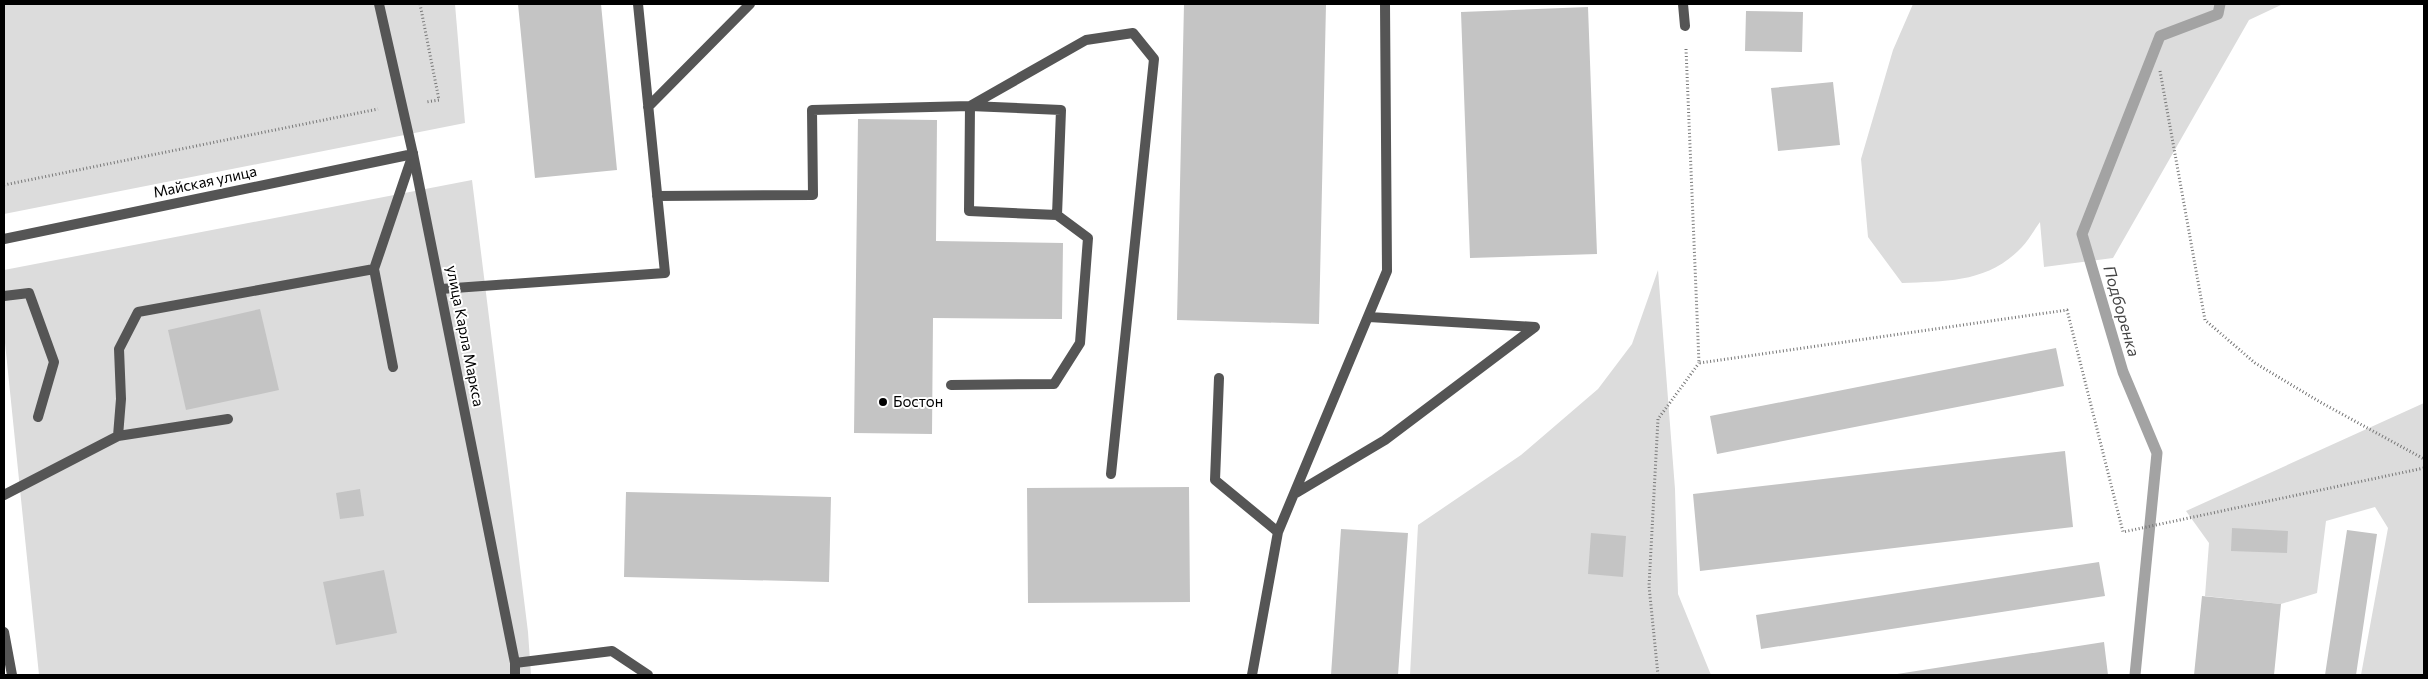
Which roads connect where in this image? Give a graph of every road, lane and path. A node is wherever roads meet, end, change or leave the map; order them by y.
1 (380, 4) edge
2 (420, 4) edge
3 (638, 4) edge
4 (750, 4) edge
5 (1386, 4) edge
6 (1684, 4) edge
7 (1684, 26) joint
8 (2160, 71) dead end
9 (402, 104) junction
10 (970, 106) junction
11 (648, 108) junction
12 (413, 154) junction
13 (4, 186) edge
14 (657, 196) junction
15 (1057, 215) junction
16 (4, 239) edge
17 (374, 268) junction
18 (441, 289) junction
19 (4, 296) edge
20 (1369, 317) junction
21 (1699, 363) junction
22 (393, 367) dead end
23 (1219, 378) dead end
24 (951, 385) dead end
25 (38, 417) dead end
26 (228, 419) dead end
27 (118, 436) junction
28 (2424, 459) edge
29 (2424, 468) edge
30 (1111, 474) dead end
31 (1296, 493) junction
32 (4, 495) edge
33 (1278, 532) junction
34 (4, 632) edge
35 (515, 663) junction
36 (6, 664) edge
37 (12, 675) edge
38 (515, 675) edge
39 (648, 675) edge
40 (1252, 675) edge
41 (1658, 675) edge

1 - 9 street, улица Карла Маркса
2 - 9 path
3 - 11 street
4 - 11 street
5 - 20 street
6 - 7 street
7 - 21 path
8 - 28 path
9 - 12 street, улица Карла Маркса
9 - 13 path
10 - 14 street
10 - 15 street
10 - 15 street
10 - 30 street
11 - 14 street
12 - 16 street, Майская улица
12 - 17 street
12 - 18 street, улица Карла Маркса
14 - 18 street
15 - 24 street
17 - 22 street
17 - 27 street
18 - 35 street, улица Карла Маркса
19 - 25 street
20 - 31 street
20 - 31 street
21 - 29 path
21 - 41 path
23 - 33 street
26 - 27 street
27 - 32 street
31 - 33 street
33 - 40 street
34 - 36 street
35 - 38 street, улица Карла Маркса
35 - 39 street
36 - 37 street

